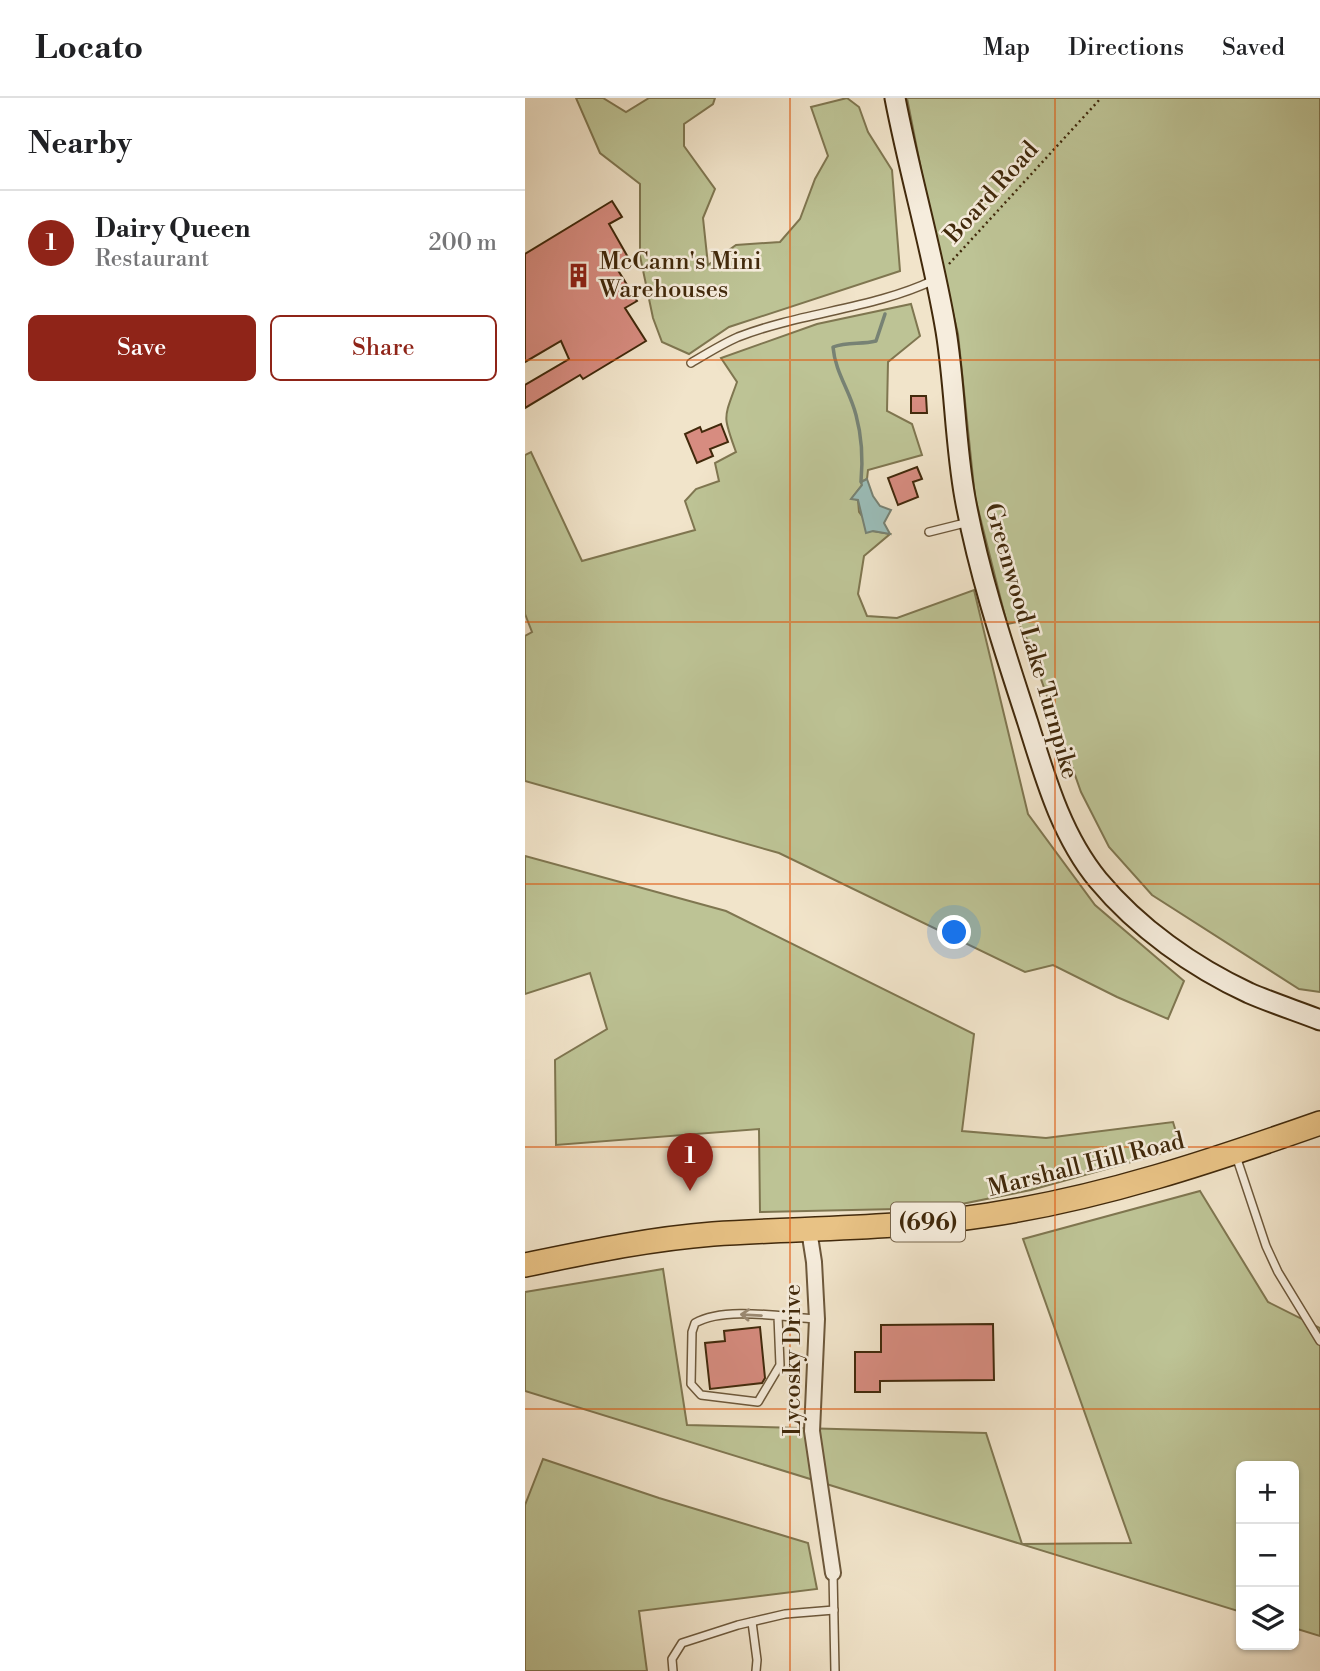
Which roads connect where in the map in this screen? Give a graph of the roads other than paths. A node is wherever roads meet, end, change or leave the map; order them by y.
1 (895, 98) edge
2 (935, 279) junction
3 (691, 363) dead end
4 (970, 522) junction
5 (929, 532) dead end
6 (1284, 1006) junction
7 (1320, 1012) edge
8 (1320, 1020) edge
9 (1320, 1123) edge
10 (1235, 1152) junction
11 (809, 1230) junction
12 (525, 1265) edge
13 (778, 1317) junction
14 (817, 1319) junction
15 (1320, 1340) edge
16 (833, 1573) joint
17 (834, 1610) junction
18 (753, 1622) junction
19 (673, 1671) edge
20 (756, 1671) edge
21 (835, 1671) edge

1 - 2 main road, Greenwood Lake Turnpike
2 - 3 lane
2 - 4 main road, Greenwood Lake Turnpike
4 - 5 lane
4 - 6 main road, Greenwood Lake Turnpike
6 - 7 main road, Greenwood Lake Turnpike
6 - 8 main road, Greenwood Lake Turnpike
9 - 10 main road, Marshall Hill Road / (696)
10 - 11 main road, Marshall Hill Road / (696)
10 - 15 lane
11 - 12 main road, Marshall Hill Road / (696)
11 - 14 street, Lycosky Drive
13 -> 13 lane
13 - 14 lane
14 - 16 street, Lycosky Drive
16 - 17 lane
17 - 18 lane
17 - 21 lane
18 - 19 lane
18 - 20 lane

